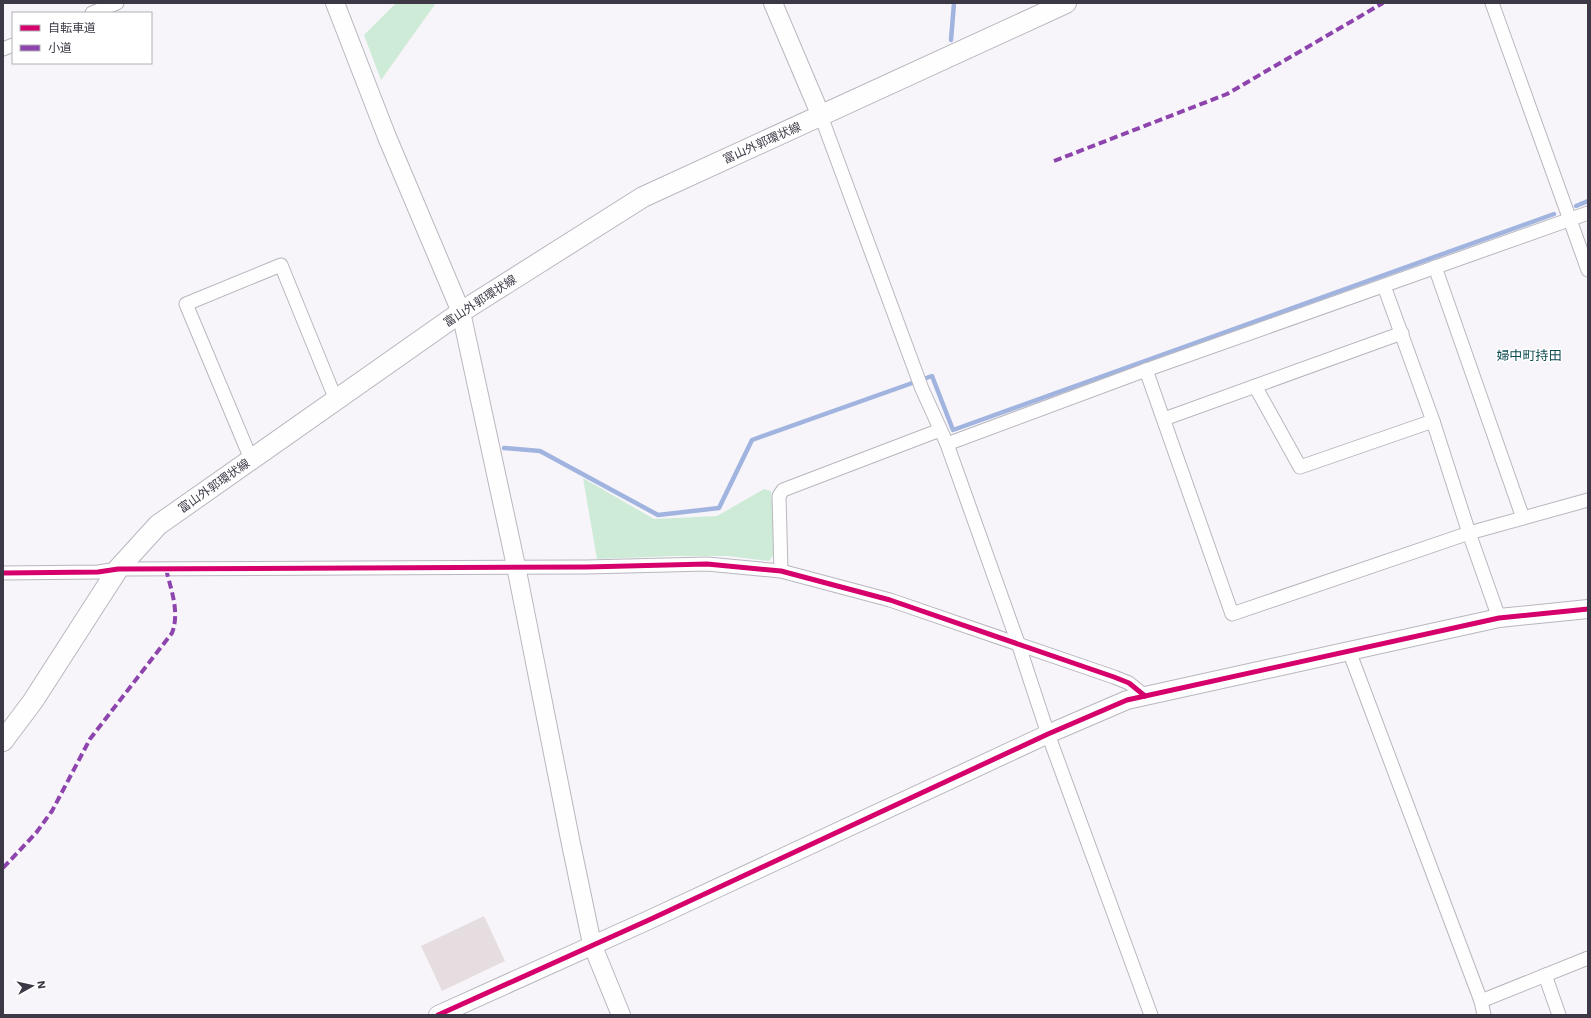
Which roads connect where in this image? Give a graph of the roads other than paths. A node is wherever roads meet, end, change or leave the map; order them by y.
1 (117, 3) edge
2 (335, 3) edge
3 (773, 3) edge
4 (1066, 3) edge
5 (1492, 3) edge
6 (94, 12) edge
7 (821, 116) junction
8 (1588, 213) edge
9 (1570, 220) junction
10 (1435, 267) junction
11 (1588, 270) edge
12 (1384, 286) junction
13 (461, 312) junction
14 (1402, 333) junction
15 (1146, 370) junction
16 (1255, 386) junction
17 (336, 400) junction
18 (1164, 419) junction
19 (1433, 421) junction
20 (940, 430) junction
21 (947, 444) junction
22 (251, 460) junction
23 (1588, 500) edge
24 (1523, 518) junction
25 (1469, 533) junction
26 (516, 566) junction
27 (118, 569) junction
28 (781, 570) junction
29 (3, 572) edge
30 (1588, 610) edge
31 (1499, 618) junction
32 (1018, 643) junction
33 (1349, 651) junction
34 (1145, 696) junction
35 (1048, 734) junction
36 (3, 741) edge
37 (592, 944) junction
38 (1588, 958) edge
39 (1545, 975) junction
40 (1481, 1001) junction
41 (438, 1015) edge
42 (621, 1015) edge
43 (1151, 1015) edge
44 (1484, 1015) edge
45 (1559, 1015) edge

1 - 6 street
2 - 13 street
3 - 7 street
4 - 7 main road, 富山外郭環状線
5 - 9 street
7 - 13 main road, 富山外郭環状線
7 - 20 street
8 - 9 street
9 - 10 street
9 - 11 street
10 - 12 street
10 - 24 street
12 - 14 street
12 - 15 street
13 - 17 main road, 富山外郭環状線
13 - 26 street
14 - 16 street
14 - 19 street
15 - 18 street
15 - 21 street
16 - 18 street
16 - 19 street
17 - 22 main road, 富山外郭環状線
17 - 22 street
18 - 25 street
19 - 25 street
20 - 21 street
20 - 28 street
21 - 32 street
22 - 27 main road, 富山外郭環状線
23 - 24 street
24 - 25 street
25 - 31 street
26 - 27 street
26 - 28 street
26 - 37 street
27 - 29 street
27 - 36 main road, 富山外郭環状線
28 - 32 street
30 - 31 street
31 - 33 street
32 - 34 street
32 - 35 street
33 - 34 street
33 - 40 street
34 - 35 street
35 - 37 street
35 - 43 street
37 - 41 street
37 - 42 street
38 - 39 street
39 - 40 street
39 - 45 street
40 - 44 street

